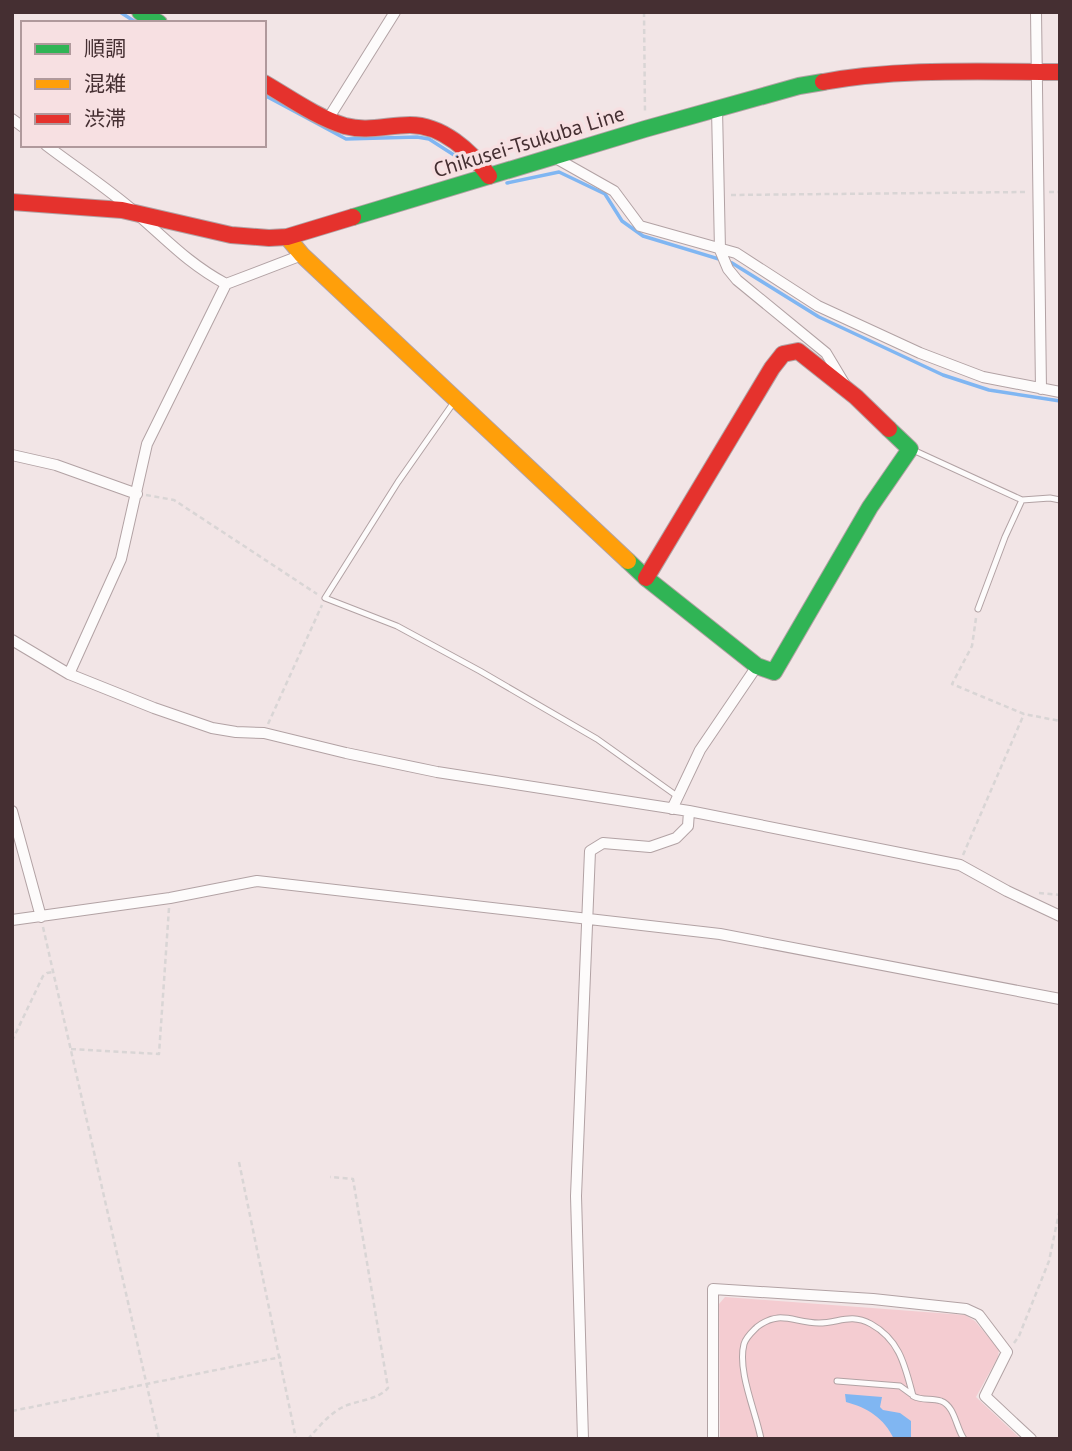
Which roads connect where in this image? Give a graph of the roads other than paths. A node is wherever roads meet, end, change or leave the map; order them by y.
1 (140, 12) edge
2 (395, 12) edge
3 (1036, 12) edge
4 (156, 21) edge
5 (1037, 72) junction
6 (1060, 72) edge
7 (266, 84) edge
8 (717, 109) junction
9 (328, 119) junction
10 (49, 147) edge
11 (551, 156) junction
12 (489, 176) junction
13 (12, 202) edge
14 (136, 213) junction
15 (287, 237) junction
16 (720, 250) junction
17 (302, 255) junction
18 (226, 284) junction
19 (1041, 389) junction
20 (1060, 392) edge
21 (852, 394) junction
22 (455, 399) junction
23 (910, 449) junction
24 (12, 455) edge
25 (137, 494) junction
26 (1022, 500) junction
27 (1060, 500) edge
28 (646, 578) junction
29 (978, 609) road end
30 (12, 640) edge
31 (757, 666) junction
32 (69, 674) junction
33 (677, 796) junction
34 (672, 809) junction
35 (12, 811) edge
36 (689, 811) junction
37 (1060, 916) edge
38 (41, 917) junction
39 (587, 918) junction
40 (12, 920) edge
41 (1060, 999) edge
42 (837, 1381) dead end
43 (913, 1396) junction
44 (583, 1439) edge
45 (713, 1439) edge
46 (761, 1439) edge
47 (964, 1439) edge
48 (1031, 1439) edge

1 - 4 street
2 - 9 street
3 - 5 street
5 - 6 street, Chikusei-Tsukuba Line
5 - 8 street, Chikusei-Tsukuba Line
5 - 19 street
7 - 9 street
8 - 11 street, Chikusei-Tsukuba Line
8 - 16 street
9 - 12 street
10 - 14 street
11 - 12 street, Chikusei-Tsukuba Line
11 - 16 street
12 - 15 street, Chikusei-Tsukuba Line
13 - 14 street, Chikusei-Tsukuba Line
14 - 15 street, Chikusei-Tsukuba Line
14 - 18 street
15 - 17 street
16 - 19 street
16 - 21 street
17 - 18 street
17 - 22 street
18 - 25 street
19 - 20 street
21 - 23 street
21 - 28 street
22 - 28 street
22 - 33 lane
23 - 26 lane
23 - 31 street
24 - 25 street
25 - 32 street
26 - 27 lane
26 - 29 lane
28 - 31 street
30 - 32 street
31 - 33 street
32 - 34 street
33 - 34 street
34 - 36 street
35 - 38 street
36 - 37 street
36 - 39 street
38 - 39 street
38 - 40 street
39 - 41 street
39 - 44 street
42 - 43 lane
43 - 46 lane
43 - 47 lane
45 - 48 street

